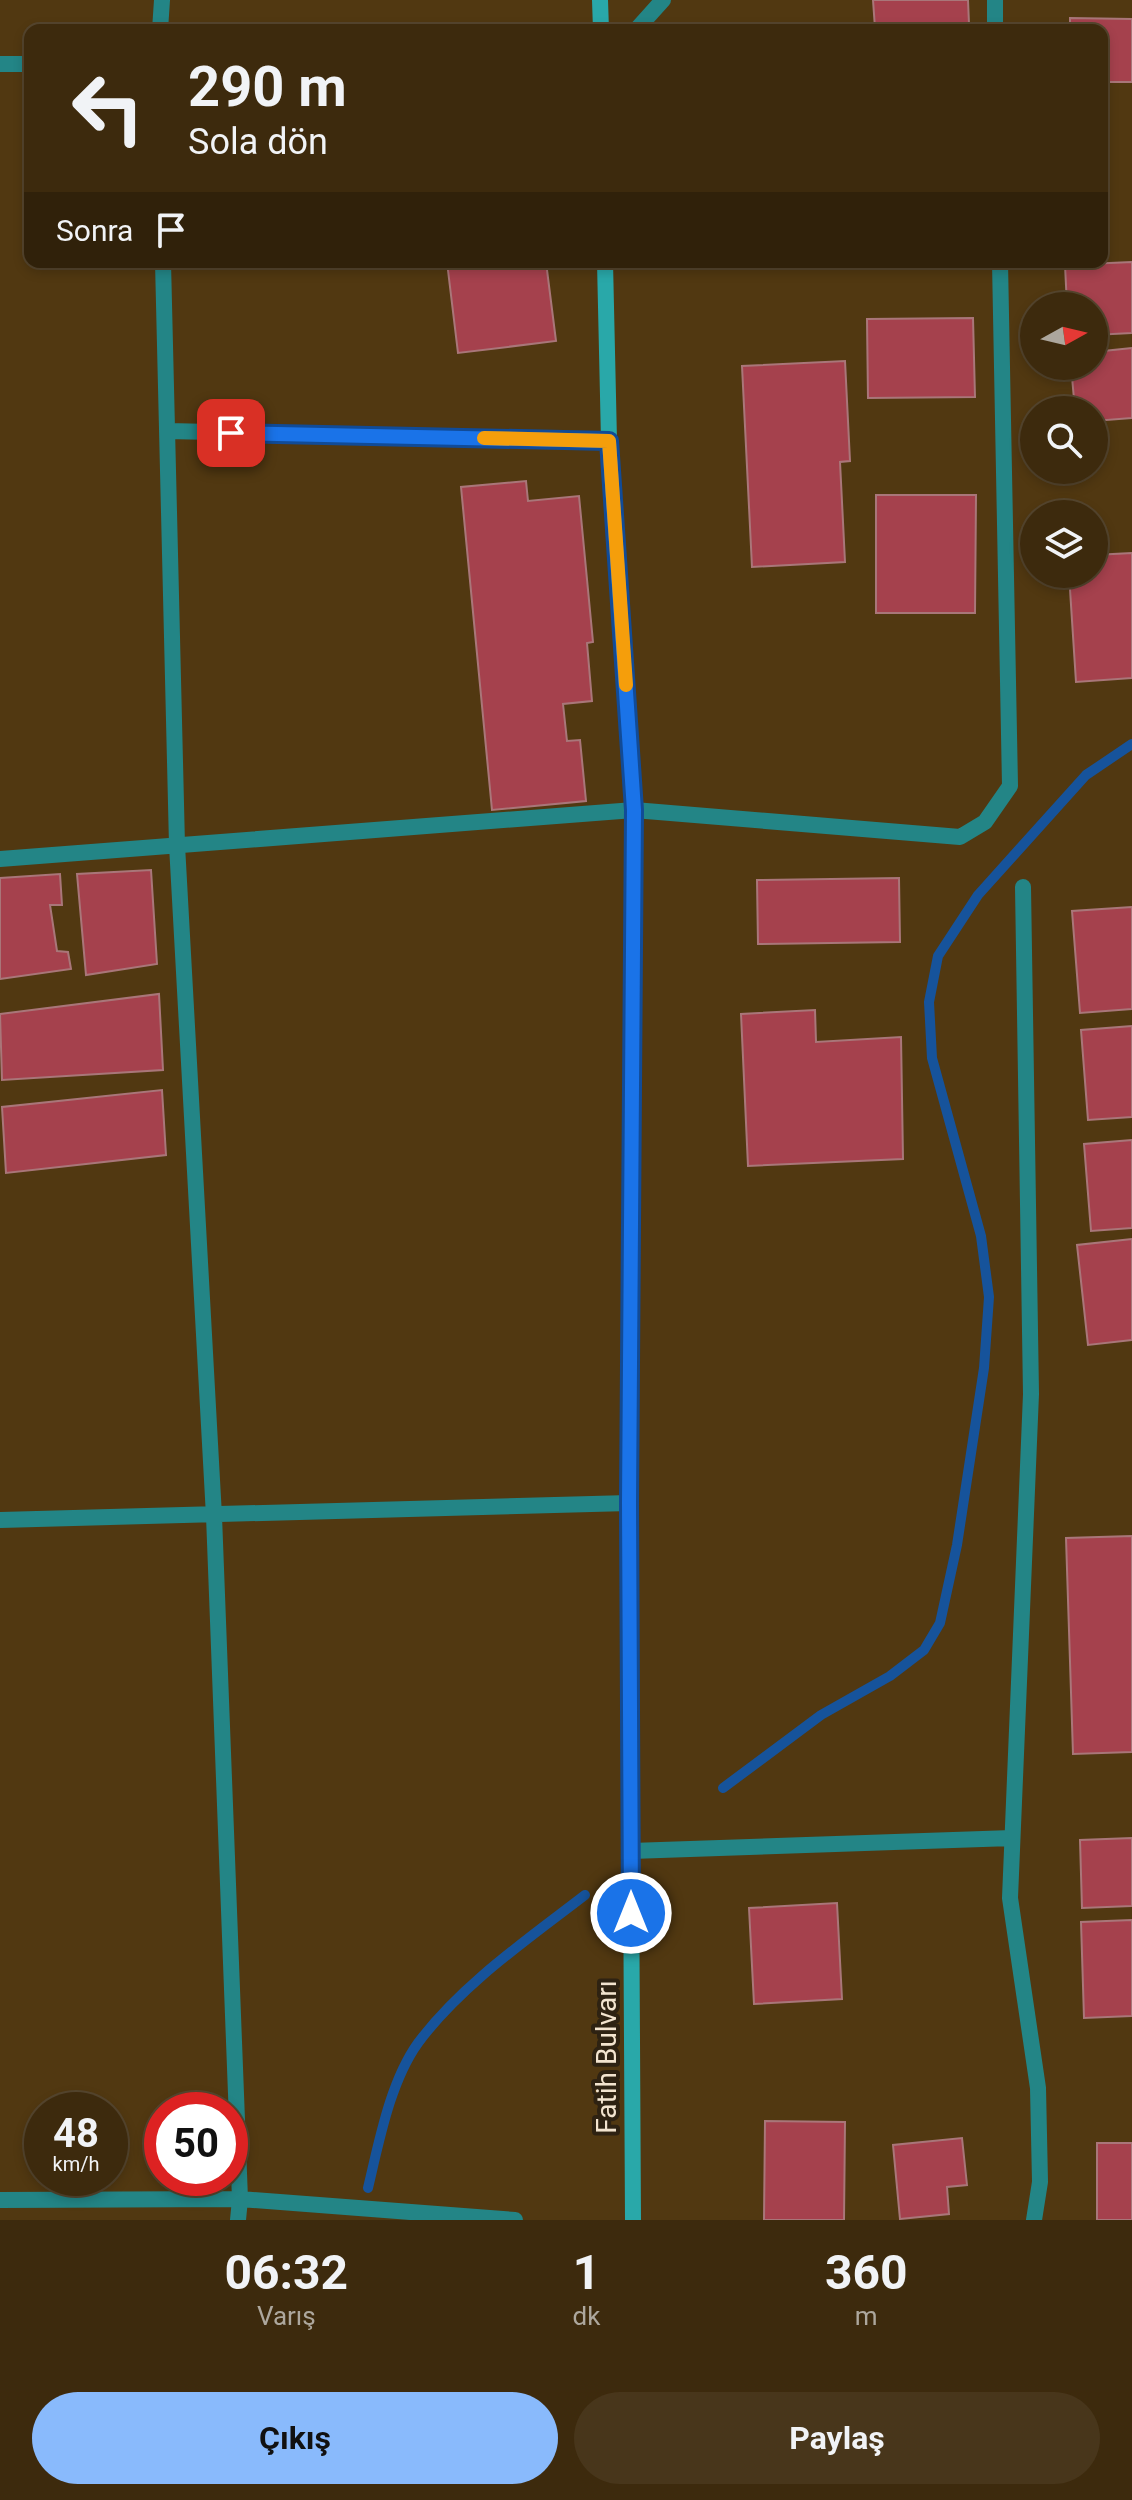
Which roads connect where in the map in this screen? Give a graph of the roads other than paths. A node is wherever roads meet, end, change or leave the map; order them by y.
1 (162, 0) edge
2 (600, 0) edge
3 (663, 0) edge
4 (995, 0) edge
5 (160, 24) edge
6 (601, 24) edge
7 (641, 24) edge
8 (995, 24) edge
9 (0, 64) edge
10 (24, 64) edge
11 (163, 268) edge
12 (605, 268) edge
13 (1000, 268) edge
14 (168, 431) junction
15 (609, 441) junction
16 (634, 810) junction
17 (177, 845) junction
18 (0, 859) edge
19 (1023, 887) dead end
20 (629, 1503) junction
21 (214, 1516) junction
22 (0, 1520) edge
23 (1012, 1838) junction
24 (631, 1851) junction
25 (240, 2199) junction
26 (0, 2200) edge
27 (238, 2220) edge
28 (515, 2220) edge
29 (633, 2220) edge
30 (1034, 2220) edge

1 - 5 street
2 - 6 main road
3 - 7 street
4 - 8 street
9 - 10 street
11 - 14 street
12 - 15 main road, Fatih Bulvarı
13 - 16 street
14 - 15 street
14 - 17 street
15 - 16 main road, Fatih Bulvarı
16 - 17 street
16 - 20 main road, Fatih Bulvarı
17 - 18 street
17 - 21 street
19 - 23 street
20 - 21 street
20 - 24 main road, Fatih Bulvarı
21 - 22 street
21 - 25 street
23 - 24 street
23 - 30 street
24 - 29 main road, Fatih Bulvarı
25 - 26 street
25 - 27 street
25 - 28 street

